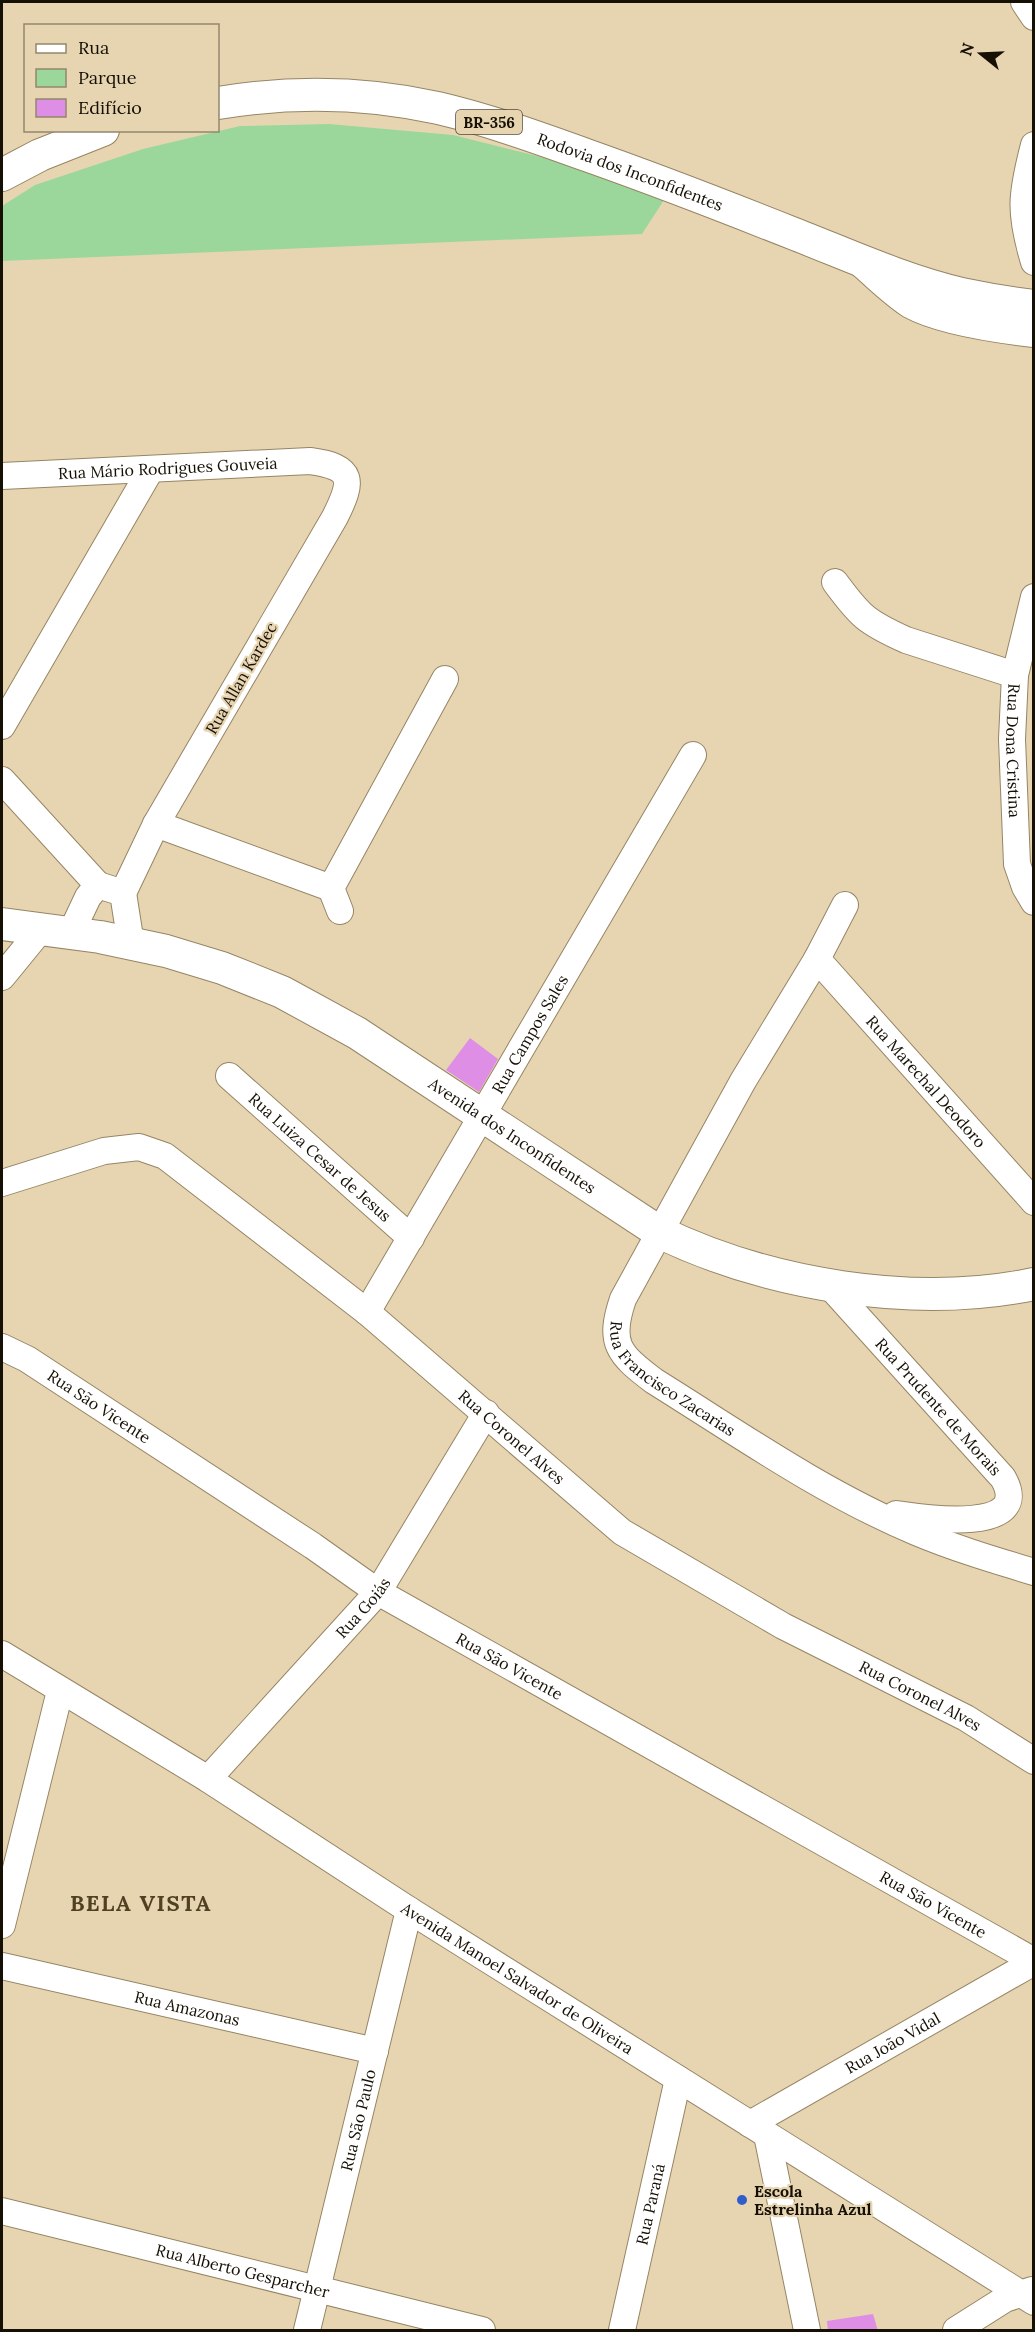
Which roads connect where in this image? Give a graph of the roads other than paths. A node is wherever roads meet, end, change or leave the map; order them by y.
1 (1024, 2) edge
2 (1034, 17) edge
3 (219, 103) edge
4 (98, 132) edge
5 (1034, 144) edge
6 (2, 175) edge
7 (854, 257) junction
8 (1034, 262) edge
9 (1034, 306) edge
10 (1034, 334) edge
11 (335, 466) joint
12 (151, 469) junction
13 (2, 476) edge
14 (835, 582) dead end
15 (1034, 597) edge
16 (1015, 675) junction
17 (445, 679) dead end
18 (2, 726) edge
19 (693, 755) dead end
20 (2, 780) edge
21 (156, 824) junction
22 (98, 885) junction
23 (123, 893) junction
24 (1034, 902) edge
25 (845, 905) dead end
26 (2, 924) edge
27 (56, 930) junction
28 (131, 944) junction
29 (817, 959) junction
30 (2, 976) edge
31 (229, 1076) dead end
32 (483, 1116) junction
33 (2, 1183) edge
34 (1034, 1202) edge
35 (659, 1232) junction
36 (411, 1238) junction
37 (828, 1284) junction
38 (1034, 1284) edge
39 (366, 1312) junction
40 (2, 1347) edge
41 (486, 1413) junction
42 (866, 1509) junction
43 (1034, 1572) edge
44 (378, 1592) junction
45 (2, 1654) edge
46 (60, 1691) junction
47 (1034, 1761) edge
48 (208, 1779) junction
49 (409, 1910) junction
50 (2, 1925) edge
51 (1034, 1962) edge
52 (2, 1966) edge
53 (375, 2051) junction
54 (678, 2079) junction
55 (758, 2130) junction
56 (2, 2211) edge
57 (317, 2289) junction
58 (1029, 2295) edge
59 (307, 2331) edge
60 (482, 2331) edge
61 (622, 2331) edge
62 (807, 2331) edge
63 (956, 2331) edge

1 - 2 street
3 - 7 main road, Rodovia dos Inconfidentes / BR-356
4 - 6 main road
5 - 8 street
7 - 9 main road, Rodovia dos Inconfidentes / BR-356
7 - 10 street
11 - 12 street, Rua Mário Rodrigues Gouveia
11 - 21 street, Rua Allan Kardec
12 - 13 street, Rua Mário Rodrigues Gouveia
12 - 18 street
14 - 16 street
15 - 16 street, Rua Dona Cristina
16 - 24 street, Rua Dona Cristina
17 - 21 street
19 - 32 street, Rua Campos Sales
20 - 22 street
21 - 23 street, Rua Allan Kardec
22 - 23 street
22 - 27 street
23 - 28 street
25 - 29 street, Rua Francisco Zacarias
26 - 27 main road, Avenida dos Inconfidentes
27 - 28 main road, Avenida dos Inconfidentes
27 - 30 street
28 - 32 main road, Avenida dos Inconfidentes
29 - 34 street, Rua Marechal Deodoro
29 - 35 street, Rua Francisco Zacarias
31 - 36 street, Rua Luiza Cesar de Jesus
32 - 35 main road, Avenida dos Inconfidentes
32 - 36 street, Rua Campos Sales
33 - 39 street, Rua Coronel Alves
35 - 37 main road, Avenida dos Inconfidentes
35 - 42 street, Rua Francisco Zacarias
36 - 39 street, Rua Campos Sales
37 - 38 main road, Avenida dos Inconfidentes
37 - 42 street, Rua Prudente de Morais
39 - 41 street, Rua Coronel Alves
40 - 44 street, Rua São Vicente
41 - 44 street, Rua Goiás
41 - 47 street, Rua Coronel Alves
42 - 43 street, Rua Francisco Zacarias
44 - 48 street, Rua Goiás
44 - 51 street, Rua São Vicente
45 - 46 street, Avenida Manoel Salvador de Oliveira
46 - 48 street, Avenida Manoel Salvador de Oliveira
46 - 50 street
48 - 49 street, Avenida Manoel Salvador de Oliveira
49 - 53 street, Rua São Paulo
49 - 54 street, Avenida Manoel Salvador de Oliveira
51 - 55 street, Rua João Vidal
52 - 53 street, Rua Amazonas
53 - 57 street, Rua São Paulo
54 - 55 street, Avenida Manoel Salvador de Oliveira
54 - 61 street, Rua Paraná
55 - 58 street, Avenida Manoel Salvador de Oliveira
55 - 62 street
56 - 57 street, Rua Alberto Gesparcher
57 - 59 street, Rua São Paulo
57 - 60 street, Rua Alberto Gesparcher
58 - 63 street

